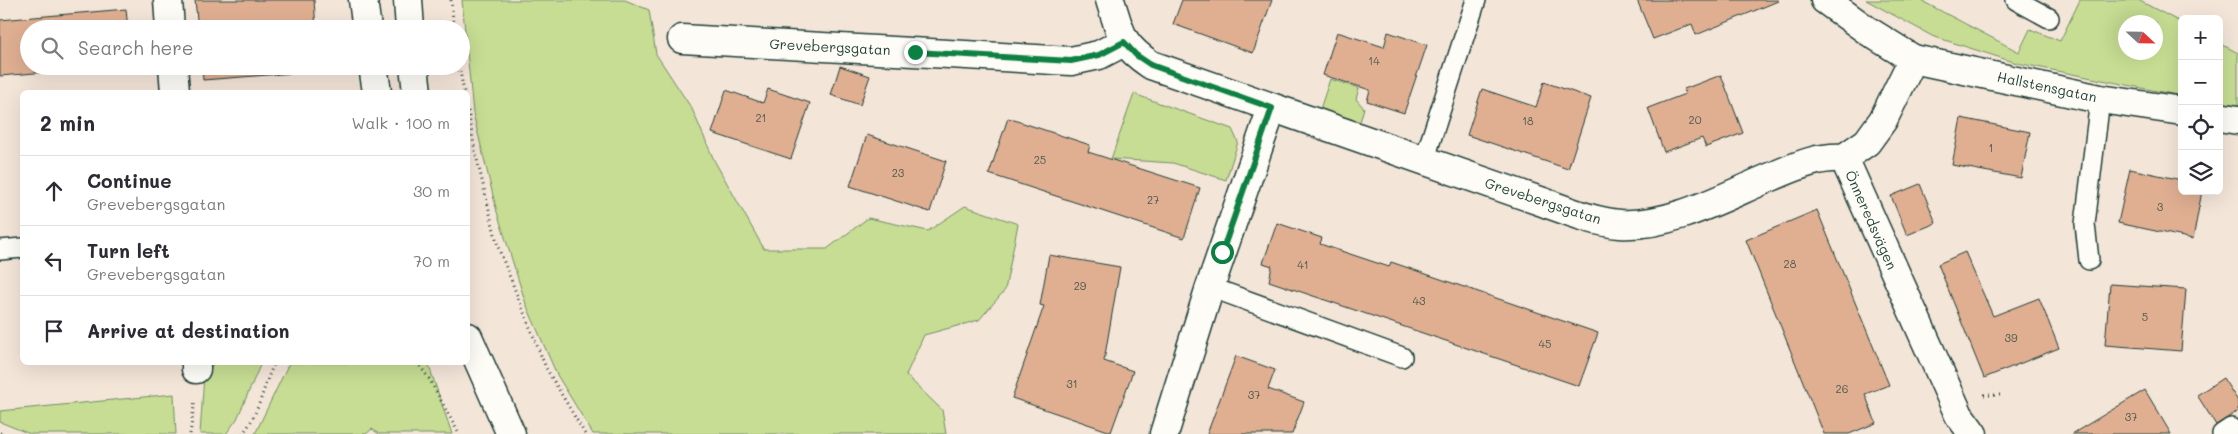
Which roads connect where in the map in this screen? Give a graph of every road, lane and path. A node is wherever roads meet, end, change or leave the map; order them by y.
1 (168, 0) edge
2 (363, 0) edge
3 (408, 0) edge
4 (451, 0) edge
5 (1110, 0) edge
6 (1476, 0) edge
7 (1825, 0) edge
8 (2016, 0) edge
9 (2049, 18) dead end
10 (169, 20) edge
11 (366, 20) edge
12 (409, 20) edge
13 (453, 20) edge
14 (682, 39) dead end
15 (1124, 42) junction
16 (1913, 59) junction
17 (174, 75) edge
18 (374, 75) edge
19 (415, 75) edge
20 (461, 75) edge
21 (175, 90) edge
22 (377, 90) edge
23 (417, 90) edge
24 (464, 90) edge
25 (2100, 99) junction
26 (1272, 108) junction
27 (2178, 111) edge
28 (2223, 118) edge
29 (2238, 120) edge
30 (470, 122) edge
31 (1844, 158) junction
32 (1424, 161) junction
33 (20, 248) edge
34 (0, 250) edge
35 (2089, 260) dead end
36 (1210, 287) junction
37 (470, 342) edge
38 (1402, 357) dead end
39 (274, 365) edge
40 (419, 365) edge
41 (195, 396) dead end
42 (190, 434) edge
43 (242, 434) edge
44 (458, 434) edge
45 (511, 434) edge
46 (585, 434) edge
47 (1164, 434) edge
48 (1973, 434) edge

1 - 10 street
2 - 11 street
3 - 12 street
4 - 13 path
5 - 15 street, Grevebergsgatan
6 - 32 lane
7 - 16 street
8 - 9 lane
14 - 15 street, Grevebergsgatan
15 - 26 street, Grevebergsgatan
16 - 25 street, Hallstensgatan
16 - 31 street, Önneredsvägen
17 - 21 street
18 - 22 street
19 - 23 street
20 - 24 path
25 - 27 street, Hallstensgatan
25 - 35 lane
26 - 32 street, Grevebergsgatan
26 - 36 street
28 - 29 street
30 - 46 path
31 - 32 street, Grevebergsgatan
31 - 48 street, Önneredsvägen
33 - 34 lane
36 - 38 lane
36 - 47 street
37 - 45 street
39 - 43 path
40 - 44 path
41 - 42 path

